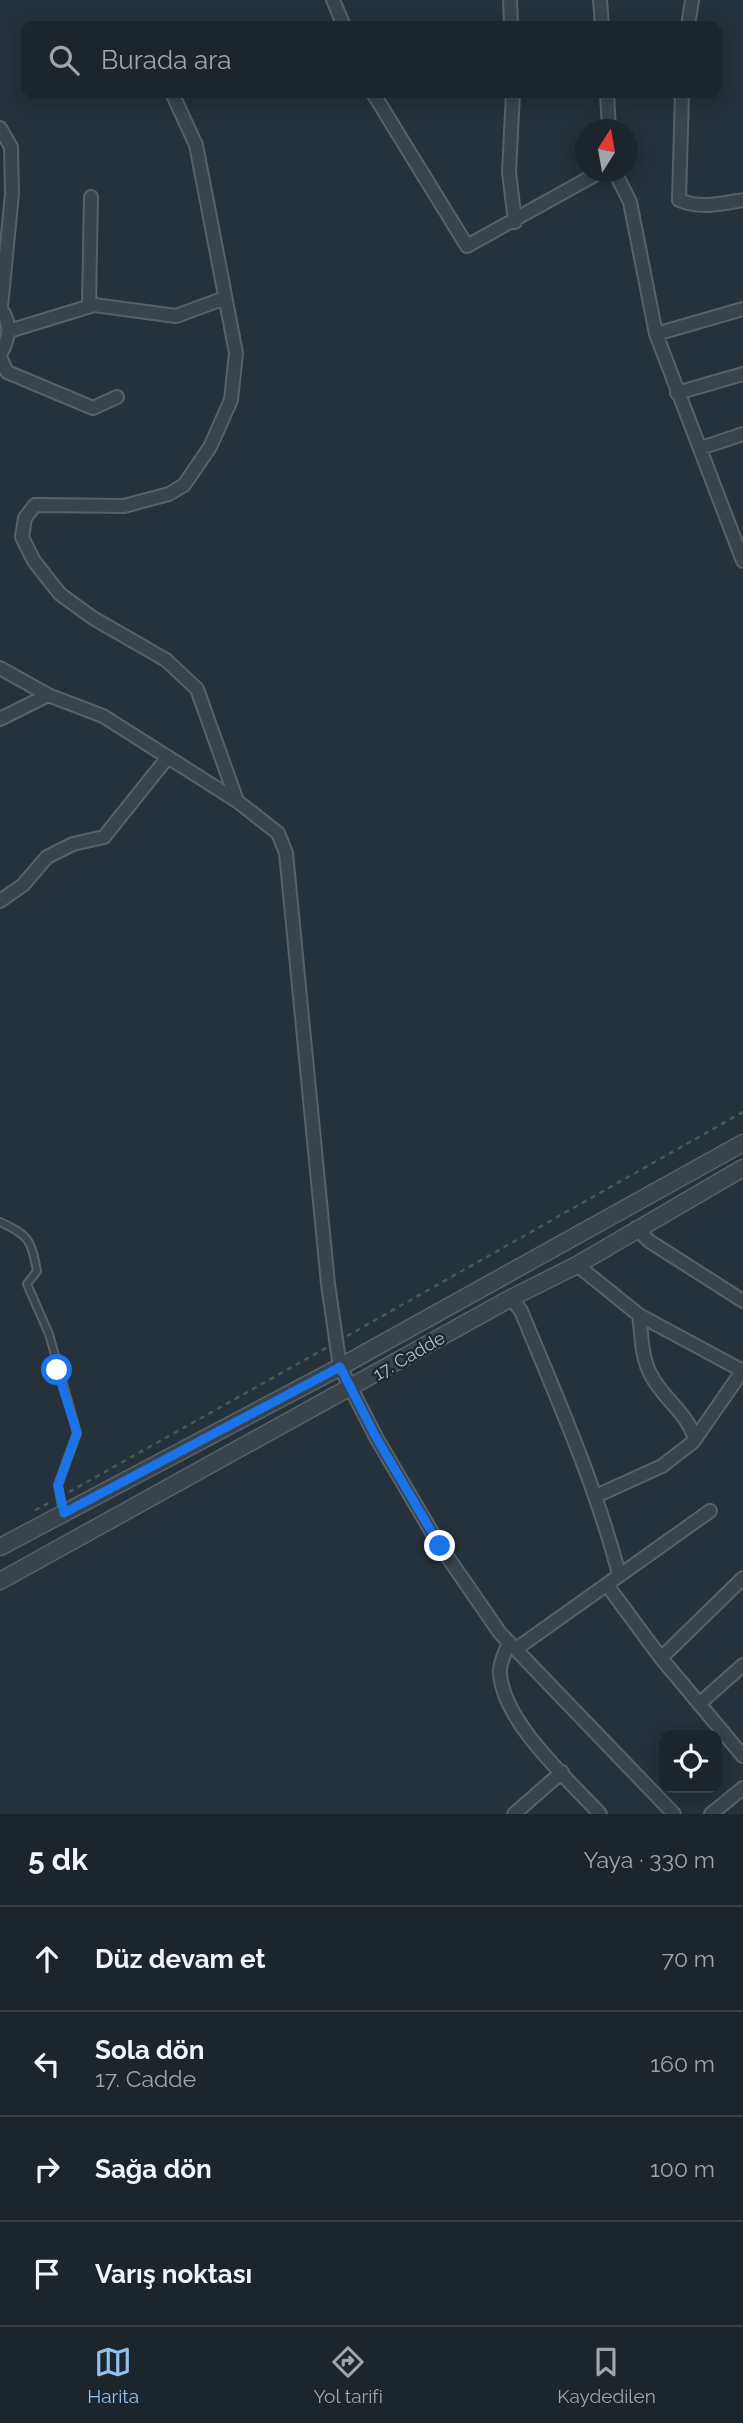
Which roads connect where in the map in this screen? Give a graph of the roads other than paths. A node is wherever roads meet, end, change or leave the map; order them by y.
1 (333, 0) edge
2 (510, 0) edge
3 (600, 0) edge
4 (692, 0) edge
5 (342, 21) edge
6 (511, 21) edge
7 (602, 21) edge
8 (689, 21) edge
9 (174, 98) edge
10 (376, 98) edge
11 (513, 98) edge
12 (607, 98) edge
13 (682, 98) edge
14 (608, 119) edge
15 (0, 128) edge
16 (583, 182) edge
17 (620, 182) edge
18 (91, 197) dead end
19 (743, 200) edge
20 (515, 222) junction
21 (226, 298) junction
22 (89, 306) junction
23 (0, 307) edge
24 (743, 310) edge
25 (9, 331) junction
26 (656, 334) junction
27 (0, 356) edge
28 (743, 374) edge
29 (677, 393) junction
30 (117, 397) dead end
31 (743, 434) edge
32 (701, 448) junction
33 (738, 529) edge
34 (743, 561) edge
35 (0, 668) edge
36 (48, 695) junction
37 (0, 719) edge
38 (168, 757) junction
39 (237, 801) junction
40 (0, 901) edge
41 (743, 1143) edge
42 (743, 1168) edge
43 (0, 1222) edge
44 (636, 1228) junction
45 (577, 1265) junction
46 (512, 1298) junction
47 (743, 1301) edge
48 (639, 1315) junction
49 (340, 1367) junction
50 (743, 1371) edge
51 (351, 1390) junction
52 (695, 1439) junction
53 (596, 1496) junction
54 (62, 1504) junction
55 (710, 1511) dead end
56 (0, 1547) edge
57 (619, 1574) junction
58 (743, 1578) edge
59 (0, 1581) edge
60 (607, 1585) junction
61 (512, 1645) junction
62 (661, 1658) junction
63 (743, 1665) edge
64 (699, 1704) junction
65 (743, 1756) edge
66 (562, 1772) junction
67 (743, 1788) edge
68 (597, 1813) edge
69 (514, 1814) edge
70 (674, 1814) edge
71 (711, 1814) edge

1 - 5 street
2 - 6 street
3 - 7 street
4 - 8 street
9 - 21 street
10 - 20 street
11 - 20 street
12 - 14 street
13 - 19 street
15 - 23 street
16 - 20 street
17 - 26 street
18 - 22 street
21 - 22 street
21 - 39 street
22 - 25 street
23 - 25 street
24 - 26 street
25 - 27 street
26 - 29 street
27 - 30 street
28 - 29 street
29 - 32 street
31 - 32 street
32 - 33 street
33 - 34 street
35 - 36 street
36 - 37 street
36 - 38 street
38 - 39 street
38 - 40 street
39 - 49 street
41 - 49 street, 17. Cadde
42 - 44 street, 17. Cadde
43 - 54 lane
44 - 45 street, 17. Cadde
44 - 47 street
45 - 46 street, 17. Cadde
45 - 48 street
46 - 51 street, 17. Cadde
46 - 53 street
48 - 50 street
48 - 52 street
49 - 51 street
49 - 54 street, 17. Cadde
50 - 52 street
51 - 59 street, 17. Cadde
51 - 61 street
52 - 53 street
53 - 57 street
54 - 56 street, 17. Cadde
55 - 57 street
57 - 60 street
58 - 62 street
60 - 61 street
60 - 62 street
61 - 66 street
61 - 70 street
62 - 64 street
63 - 64 street
64 - 65 street
66 - 68 street
66 - 69 street
67 - 71 street

